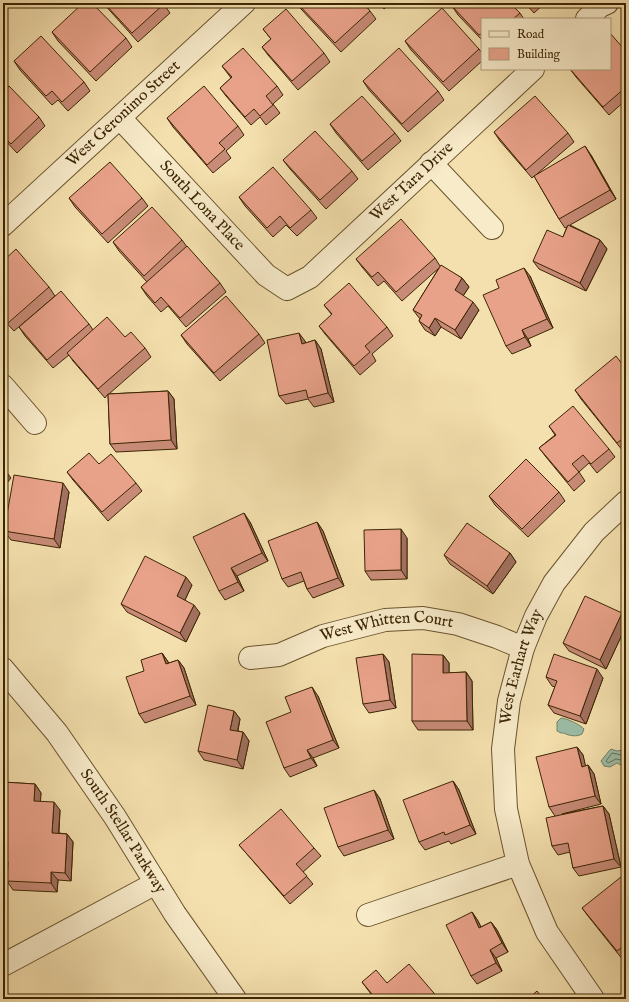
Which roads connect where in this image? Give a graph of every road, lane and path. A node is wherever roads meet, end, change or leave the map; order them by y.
1 (244, 3) edge
2 (607, 3) edge
3 (588, 18) edge
4 (532, 70) edge
5 (120, 118) junction
6 (431, 163) junction
7 (3, 226) edge
8 (492, 228) dead end
9 (287, 289) joint
10 (3, 386) edge
11 (35, 422) dead end
12 (626, 502) edge
13 (523, 648) junction
14 (250, 658) dead end
15 (3, 669) edge
16 (518, 864) junction
17 (156, 883) junction
18 (368, 915) dead end
19 (3, 965) edge
20 (235, 999) edge
21 (593, 999) edge

1 - 5 street, West Geronimo Street
2 - 3 street
4 - 6 street, West Tara Drive
5 - 7 street, West Geronimo Street
5 - 9 street, South Lona Place
6 - 8 street
6 - 9 street, West Tara Drive
10 - 11 street
12 - 13 street, West Earhart Way
13 - 14 street, West Whitten Court
13 - 16 street, West Earhart Way
15 - 17 street, South Stellar Parkway
16 - 18 street
16 - 21 street, West Earhart Way
17 - 19 street
17 - 20 street, South Stellar Parkway

